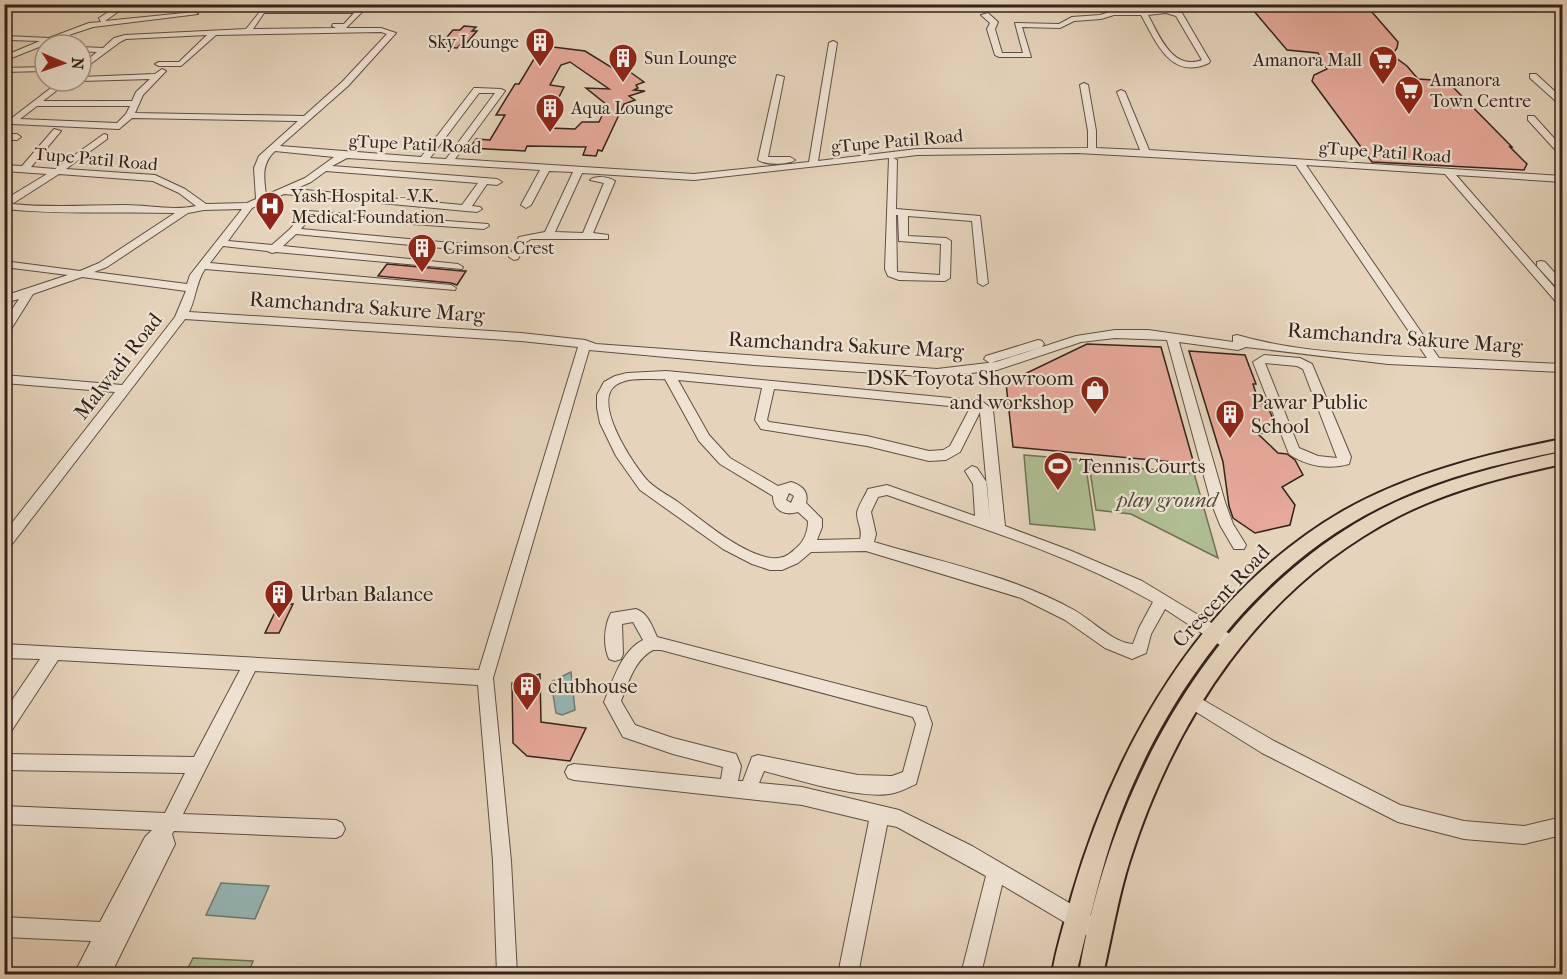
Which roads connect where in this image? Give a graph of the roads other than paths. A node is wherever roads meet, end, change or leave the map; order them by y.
1 (126, 4) edge
2 (1153, 8) edge
3 (1143, 14) junction
4 (985, 15) dead end
5 (102, 20) dead end
6 (992, 24) junction
7 (1000, 24) dead end
8 (1010, 24) dead end
9 (1018, 25) junction
10 (306, 28) junction
11 (249, 29) junction
12 (69, 33) edge
13 (213, 34) junction
14 (136, 36) junction
15 (193, 36) dead end
16 (9, 38) dead end
17 (33, 39) edge
18 (833, 43) dead end
19 (33, 47) edge
20 (93, 50) edge
21 (104, 50) junction
22 (93, 59) edge
23 (4, 60) edge
24 (33, 69) edge
25 (4, 70) edge
26 (159, 70) junction
27 (1533, 76) dead end
28 (4, 77) edge
29 (33, 77) edge
30 (780, 77) dead end
31 (93, 78) edge
32 (1084, 85) dead end
33 (1121, 92) dead end
34 (49, 93) edge
35 (1563, 102) edge
36 (135, 103) junction
37 (35, 104) junction
38 (23, 114) junction
39 (130, 115) junction
40 (92, 117) dead end
41 (307, 118) junction
42 (1531, 118) dead end
43 (8, 123) edge
44 (57, 131) dead end
45 (4, 137) edge
46 (17, 137) dead end
47 (104, 137) dead end
48 (272, 148) junction
49 (1092, 150) junction
50 (1145, 152) junction
51 (1563, 152) edge
52 (346, 155) junction
53 (425, 158) junction
54 (451, 159) junction
55 (892, 160) dead end
56 (813, 163) junction
57 (1300, 163) junction
58 (4, 168) edge
59 (325, 168) junction
60 (546, 168) junction
61 (24, 170) junction
62 (1448, 172) junction
63 (53, 173) junction
64 (1460, 173) junction
65 (576, 175) junction
66 (1563, 179) edge
67 (484, 181) junction
68 (497, 182) dead end
69 (280, 190) junction
70 (261, 199) junction
71 (4, 205) edge
72 (526, 205) dead end
73 (249, 206) junction
74 (204, 207) junction
75 (465, 208) junction
76 (477, 209) dead end
77 (185, 211) junction
78 (891, 212) junction
79 (903, 213) junction
80 (484, 226) dead end
81 (294, 231) junction
82 (548, 235) junction
83 (587, 236) junction
84 (604, 237) dead end
85 (394, 240) junction
86 (222, 243) junction
87 (473, 248) dead end
88 (272, 250) junction
89 (514, 257) dead end
90 (379, 260) junction
91 (4, 264) edge
92 (203, 266) junction
93 (458, 267) dead end
94 (83, 273) junction
95 (983, 284) dead end
96 (191, 288) junction
97 (451, 288) dead end
98 (1559, 289) edge
99 (29, 292) junction
100 (4, 300) edge
101 (1563, 302) edge
102 (183, 315) junction
103 (4, 331) edge
104 (1172, 337) junction
105 (585, 344) junction
106 (1245, 344) junction
107 (1025, 352) junction
108 (1283, 355) junction
109 (1436, 363) junction
110 (1563, 368) edge
111 (669, 375) junction
112 (4, 379) edge
113 (769, 384) junction
114 (125, 390) junction
115 (978, 404) junction
116 (1563, 445) edge
117 (1563, 458) edge
118 (972, 471) dead end
119 (983, 524) junction
120 (998, 530) junction
121 (4, 543) edge
122 (1239, 545) dead end
123 (808, 546) junction
124 (866, 546) junction
125 (1162, 600) junction
126 (1214, 633) junction
127 (652, 642) junction
128 (1232, 644) junction
129 (4, 651) edge
130 (53, 654) junction
131 (615, 654) dead end
132 (251, 664) junction
133 (485, 678) junction
134 (1191, 700) junction
135 (4, 727) edge
136 (4, 762) edge
137 (199, 765) junction
138 (574, 772) dead end
139 (728, 788) junction
140 (748, 790) junction
141 (880, 813) junction
142 (4, 815) edge
143 (1563, 826) edge
144 (166, 827) junction
145 (336, 829) dead end
146 (996, 872) junction
147 (1076, 918) junction
148 (4, 927) edge
149 (114, 932) junction
150 (1100, 932) junction
151 (84, 975) edge
152 (100, 975) edge
153 (507, 975) edge
154 (848, 975) edge
155 (971, 975) edge
156 (1064, 975) edge
157 (1091, 975) edge

1 - 5 street
2 - 3 street
2 - 3 street
3 - 9 street
4 - 6 street
6 - 7 street
6 - 9 street
8 - 9 street
10 - 11 street
10 - 11 street
10 - 41 street
11 - 13 street
12 - 14 street
13 - 14 street
13 - 15 street
13 - 26 street
14 - 21 street
16 - 17 street
18 - 56 street
19 - 23 street
20 - 21 street
21 - 22 street
24 - 25 street
26 - 31 street
26 - 36 street
27 - 35 street
28 - 29 street
30 - 56 street
32 - 49 street
33 - 50 street
34 - 37 street
36 - 37 street
36 - 39 street
37 - 38 street
38 - 40 street
38 - 43 street
39 - 41 street
39 - 43 street
41 - 48 street
42 - 51 street
44 - 61 street
45 - 46 street
47 - 63 street
48 - 52 street
48 - 70 street
49 - 50 street, gTupe Patil Road
49 - 56 street, gTupe Patil Road
50 - 57 street, gTupe Patil Road
52 - 53 street, gTupe Patil Road
52 - 59 street, gTupe Patil Road
53 - 54 street, gTupe Patil Road
53 - 54 street
54 - 60 street, gTupe Patil Road
55 - 78 street
56 - 65 street, gTupe Patil Road
57 - 62 street, gTupe Patil Road
57 - 109 street
58 - 61 street, Tupe Patil Road
59 - 67 street
59 - 69 street, gTupe Patil Road
60 - 65 street, gTupe Patil Road
60 - 72 street
61 - 63 street, Tupe Patil Road
62 - 64 street, gTupe Patil Road
62 - 98 street
63 - 71 street
63 - 74 street, Tupe Patil Road
64 - 66 street, gTupe Patil Road
64 - 98 street
65 - 82 street
65 - 83 street
67 - 68 street
67 - 75 street
69 - 70 street, gTupe Patil Road
69 - 75 street
70 - 73 street, gTupe Patil Road
71 - 77 street
73 - 74 street
73 - 86 street, Malwadi Road
74 - 77 street
75 - 76 street
77 - 94 street
78 - 79 street
78 - 79 street
79 - 95 street
80 - 81 street
81 - 85 street
81 - 88 street
82 - 83 street
82 - 89 street
83 - 84 street
85 - 87 street
85 - 90 street
86 - 88 street
86 - 92 street, Malwadi Road
88 - 90 street
90 - 93 street
91 - 94 street
92 - 96 street, Malwadi Road
92 - 97 street
94 - 96 street
94 - 99 street
96 - 102 street, Malwadi Road
98 - 101 street
99 - 100 street
99 - 103 street
102 - 105 street, Ramchandra Sakure Marg
102 - 114 street, Malwadi Road
104 - 106 street, Ramchandra Sakure Marg
104 - 107 street, Ramchandra Sakure Marg
104 - 122 street
105 - 107 street, Ramchandra Sakure Marg
105 - 133 street
106 - 107 street, Ramchandra Sakure Marg
106 - 108 street, Ramchandra Sakure Marg
108 - 108 street
108 - 109 street, Ramchandra Sakure Marg
109 - 110 street, Ramchandra Sakure Marg
111 - 113 street
111 - 123 street
111 - 123 street
112 - 114 street
113 - 115 street
113 - 115 street
114 - 121 street, Malwadi Road
115 - 120 street
116 - 126 main road, Crescent Road
117 - 128 main road, Crescent Road
118 - 119 street
119 - 120 street
119 - 124 street
120 - 125 street
123 - 124 street
124 - 125 street
125 - 126 street
126 - 128 street
126 - 147 main road, Crescent Road
127 - 131 street
127 - 139 street
127 - 140 street
128 - 134 main road, Crescent Road
129 - 130 street
130 - 132 street
130 - 135 street
132 - 133 street
132 - 137 street
133 - 153 street
134 - 143 street
134 - 150 main road, Crescent Road
136 - 137 street
137 - 144 street
138 - 139 street
139 - 140 street
140 - 141 street
141 - 146 street
141 - 154 street
142 - 144 street
144 - 145 street
144 - 149 street
146 - 147 street
146 - 155 street
147 - 150 street
147 - 156 main road, Crescent Road
148 - 149 street
149 - 151 street
149 - 152 street
150 - 157 main road, Crescent Road

